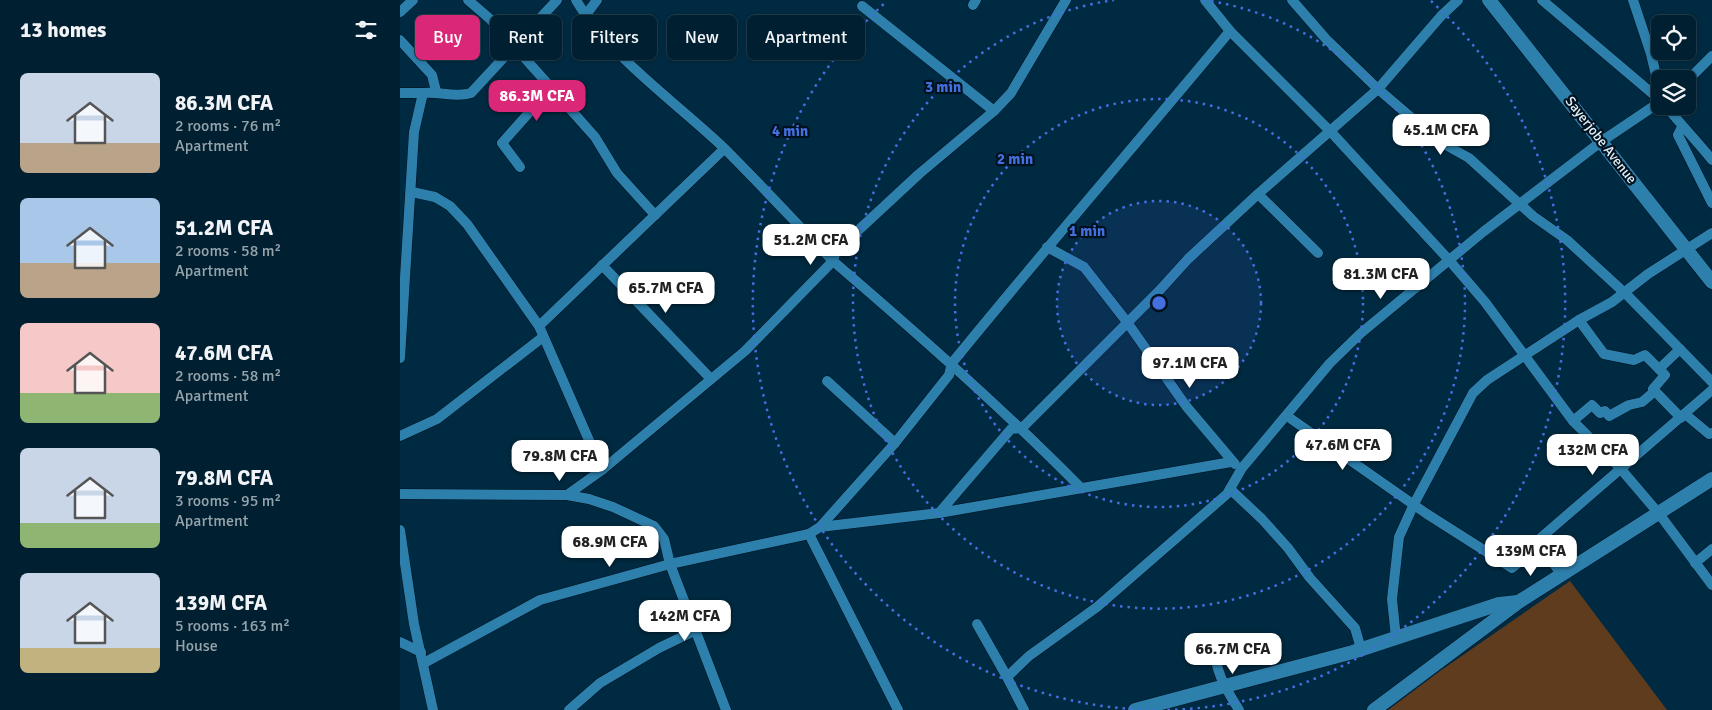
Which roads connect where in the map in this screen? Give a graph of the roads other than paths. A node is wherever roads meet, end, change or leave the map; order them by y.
1 (412, 0) edge
2 (468, 0) edge
3 (557, 0) edge
4 (576, 0) edge
5 (597, 0) edge
6 (1066, 0) edge
7 (1205, 0) edge
8 (1292, 0) edge
9 (1458, 0) edge
10 (1489, 0) edge
11 (1542, 0) edge
12 (1632, 0) edge
13 (862, 6) dead end
14 (400, 12) edge
15 (543, 15) edge
16 (584, 15) edge
17 (586, 15) edge
18 (490, 19) edge
19 (1230, 30) junction
20 (400, 40) edge
21 (1712, 56) edge
22 (500, 60) edge
23 (526, 60) edge
24 (627, 60) edge
25 (1655, 70) edge
26 (1696, 72) edge
27 (551, 88) junction
28 (1378, 89) junction
29 (436, 91) junction
30 (400, 93) edge
31 (423, 93) junction
32 (1651, 93) edge
33 (1651, 107) edge
34 (994, 111) junction
35 (1673, 115) edge
36 (1682, 127) junction
37 (1331, 132) junction
38 (1602, 141) junction
39 (724, 149) junction
40 (1712, 160) edge
41 (520, 167) dead end
42 (412, 192) junction
43 (1258, 194) junction
44 (1712, 203) edge
45 (1520, 204) junction
46 (654, 215) junction
47 (1712, 233) edge
48 (1047, 247) junction
49 (1686, 249) junction
50 (1318, 253) dead end
51 (1449, 260) junction
52 (833, 261) junction
53 (602, 265) junction
54 (1712, 282) edge
55 (1624, 293) junction
56 (1579, 320) junction
57 (1127, 322) junction
58 (539, 326) junction
59 (401, 335) edge
60 (543, 337) junction
61 (1680, 349) junction
62 (1525, 356) junction
63 (400, 358) edge
64 (952, 363) junction
65 (1659, 369) junction
66 (711, 379) junction
67 (827, 381) dead end
68 (1712, 382) edge
69 (1712, 390) edge
70 (1655, 391) junction
71 (1287, 416) junction
72 (1683, 416) junction
73 (1573, 421) junction
74 (1022, 428) junction
75 (1712, 433) edge
76 (400, 436) edge
77 (895, 443) junction
78 (1232, 462) junction
79 (1242, 468) junction
80 (1620, 468) junction
81 (602, 470) junction
82 (1712, 479) edge
83 (1080, 488) junction
84 (1230, 489) junction
85 (400, 494) edge
86 (568, 494) junction
87 (1414, 504) junction
88 (939, 512) junction
89 (1660, 515) junction
90 (820, 527) junction
91 (400, 530) edge
92 (809, 534) junction
93 (1540, 545) junction
94 (1712, 549) edge
95 (1696, 563) junction
96 (670, 564) junction
97 (1562, 575) junction
98 (1712, 585) edge
99 (1520, 601) junction
100 (977, 624) dead end
101 (694, 630) junction
102 (1396, 638) junction
103 (400, 642) edge
104 (1215, 643) dead end
105 (1361, 649) junction
106 (421, 652) junction
107 (424, 664) junction
108 (1007, 677) junction
109 (1224, 685) junction
110 (433, 710) edge
111 (569, 710) edge
112 (726, 710) edge
113 (898, 710) edge
114 (1024, 710) edge
115 (1135, 710) edge
116 (1239, 710) edge
117 (1374, 710) edge

1 - 14 street
2 - 18 street
3 - 15 street
4 - 16 street
5 - 17 street
6 - 34 street
7 - 19 street
8 - 28 street
9 - 28 street
10 - 38 street, Sayerjobe Avenue
11 - 32 street
12 - 25 street
13 - 34 street
19 - 37 street
19 - 48 street
20 - 29 street
21 - 26 street
22 - 29 street
23 - 27 street
24 - 39 street
27 - 41 street
27 - 46 street
28 - 37 street
28 - 45 street
29 - 31 street
30 - 31 street
31 - 42 street
33 - 38 street
34 - 52 street
35 - 36 street
36 - 40 street
36 - 44 street
37 - 43 street
37 - 51 street
38 - 45 street
38 - 49 street, Sayerjobe Avenue
39 - 46 street
39 - 52 street
42 - 58 street
42 - 59 street
43 - 50 street
43 - 57 street
45 - 51 street
45 - 55 street
46 - 53 street
47 - 49 street
48 - 57 street
48 - 64 street
49 - 54 street, Sayerjobe Avenue
49 - 55 street
51 - 62 street
51 - 71 street
52 - 64 street
52 - 66 street
53 - 58 street
53 - 66 street
55 - 56 street
55 - 61 street
56 - 62 street
56 - 65 street
57 - 74 street
57 - 78 street
58 - 60 street
59 - 63 street
60 - 76 street
60 - 81 street
61 - 65 street
61 - 68 street
62 - 73 street
62 - 87 street
64 - 74 street
64 - 77 street
65 - 70 street
66 - 81 street
67 - 77 street
69 - 72 street
70 - 72 street
70 - 73 street
71 - 79 street
71 - 87 street
72 - 75 street
72 - 80 street
73 - 80 street
74 - 83 street
74 - 88 street
77 - 90 street
78 - 79 street
78 - 83 street
79 - 84 street
80 - 89 street
80 - 93 street
81 - 86 street
82 - 89 street
83 - 88 street
84 - 105 street
84 - 108 street
85 - 86 street
86 - 96 street
87 - 93 street
87 - 102 street
88 - 90 street
89 - 95 street
89 - 97 street
90 - 92 street
91 - 106 street
92 - 96 street
92 - 113 street
93 - 97 street
94 - 95 street
95 - 98 street
96 - 101 street
96 - 107 street
97 - 99 street
99 - 102 street
99 - 117 street
100 - 108 street
101 - 111 street
101 - 112 street
102 - 105 street
103 - 106 street
104 - 109 street
105 - 109 street
106 - 107 street
107 - 110 street
108 - 114 street
109 - 115 street
109 - 116 street

